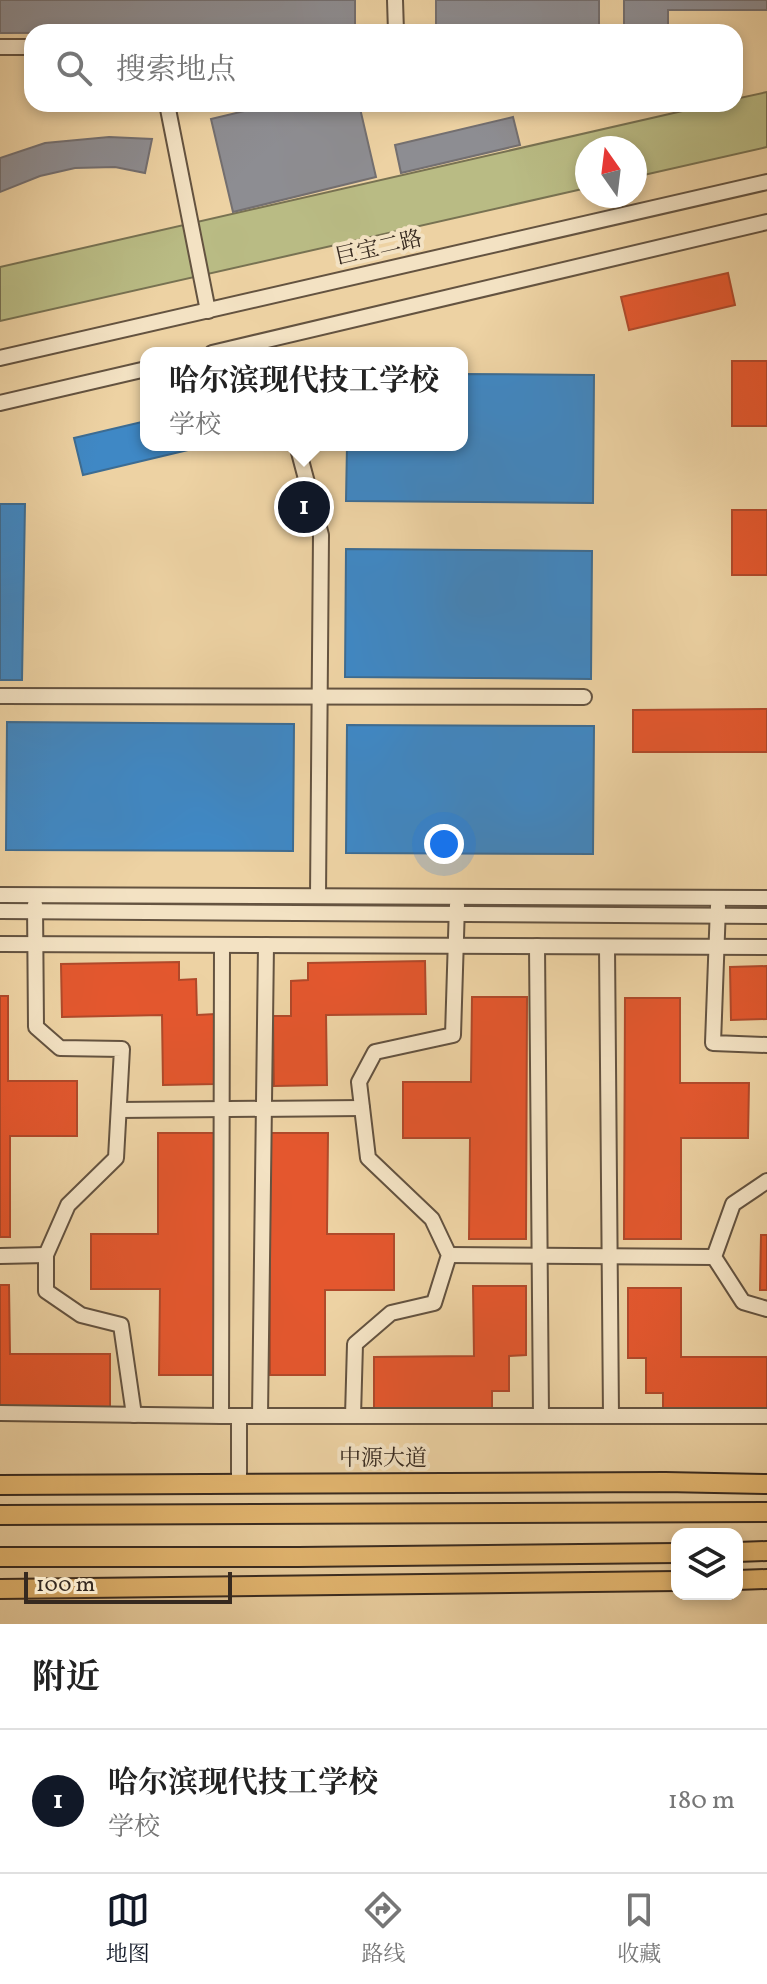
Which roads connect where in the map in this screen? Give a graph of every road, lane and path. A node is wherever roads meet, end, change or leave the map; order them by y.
1 (395, 0) edge
2 (396, 24) edge
3 (0, 47) edge
4 (24, 47) edge
5 (169, 112) edge
6 (767, 182) edge
7 (767, 222) edge
8 (208, 311) junction
9 (271, 346) edge
10 (0, 358) edge
11 (140, 370) edge
12 (0, 403) edge
13 (299, 451) edge
14 (0, 696) edge
15 (320, 697) junction
16 (584, 697) dead end
17 (0, 895) edge
18 (318, 896) junction
19 (457, 897) junction
20 (719, 898) junction
21 (767, 898) edge
22 (35, 903) junction
23 (0, 911) edge
24 (456, 913) junction
25 (718, 915) junction
26 (767, 916) edge
27 (0, 944) edge
28 (35, 944) junction
29 (222, 945) junction
30 (266, 945) junction
31 (456, 946) junction
32 (537, 946) junction
33 (607, 947) junction
34 (715, 947) junction
35 (767, 947) edge
36 (767, 1045) edge
37 (362, 1108) junction
38 (222, 1109) junction
39 (263, 1109) junction
40 (119, 1110) junction
41 (767, 1181) edge
42 (46, 1255) junction
43 (449, 1255) junction
44 (539, 1255) junction
45 (0, 1256) edge
46 (610, 1256) junction
47 (714, 1257) junction
48 (767, 1309) edge
49 (0, 1413) edge
50 (134, 1415) junction
51 (221, 1416) junction
52 (239, 1416) junction
53 (260, 1416) junction
54 (353, 1416) junction
55 (541, 1416) junction
56 (611, 1416) junction
57 (767, 1416) edge
58 (239, 1478) dead end
59 (767, 1484) edge
60 (0, 1485) edge
61 (767, 1512) edge
62 (0, 1515) edge
63 (767, 1551) edge
64 (743, 1552) edge
65 (671, 1553) edge
66 (0, 1557) edge
67 (767, 1579) edge
68 (743, 1580) edge
69 (671, 1581) edge
70 (0, 1589) edge

1 - 2 street
3 - 4 street
5 - 8 street
6 - 8 street, 巨宝二路
7 - 9 street
8 - 10 street, 巨宝二路
11 - 12 street
13 - 15 street
14 - 15 street
15 - 16 street
15 - 18 street
17 - 22 street
18 - 19 street
18 - 22 street
19 - 20 street
19 - 24 street
20 - 21 street
20 - 25 street
22 - 23 street
22 - 24 street
22 - 28 street
24 - 25 street
24 - 31 street
25 - 26 street
25 - 34 street
27 - 28 street
28 - 29 street
28 - 40 street
29 - 30 street
29 - 38 street
30 - 31 street
30 - 39 street
31 - 32 street
31 - 37 street
32 - 33 street
32 - 44 street
33 - 34 street
33 - 46 street
34 - 35 street
34 - 36 street
37 - 39 street
37 - 43 street
38 - 39 street
38 - 40 street
38 - 51 street
39 - 53 street
40 - 42 street
41 - 47 street
42 - 45 street
42 - 50 street
43 - 44 street
43 - 54 street
44 - 46 street
44 - 55 street
46 - 47 street
46 - 56 street
47 - 48 street
49 - 50 street
50 - 51 street
51 - 52 street
52 - 53 street
52 - 58 street
53 - 54 street
54 - 55 street
55 - 56 street
56 - 57 street
59 - 60 main road, 中源大道
61 - 62 main road
63 - 64 main road
65 - 66 main road
67 - 68 main road
69 - 70 main road

